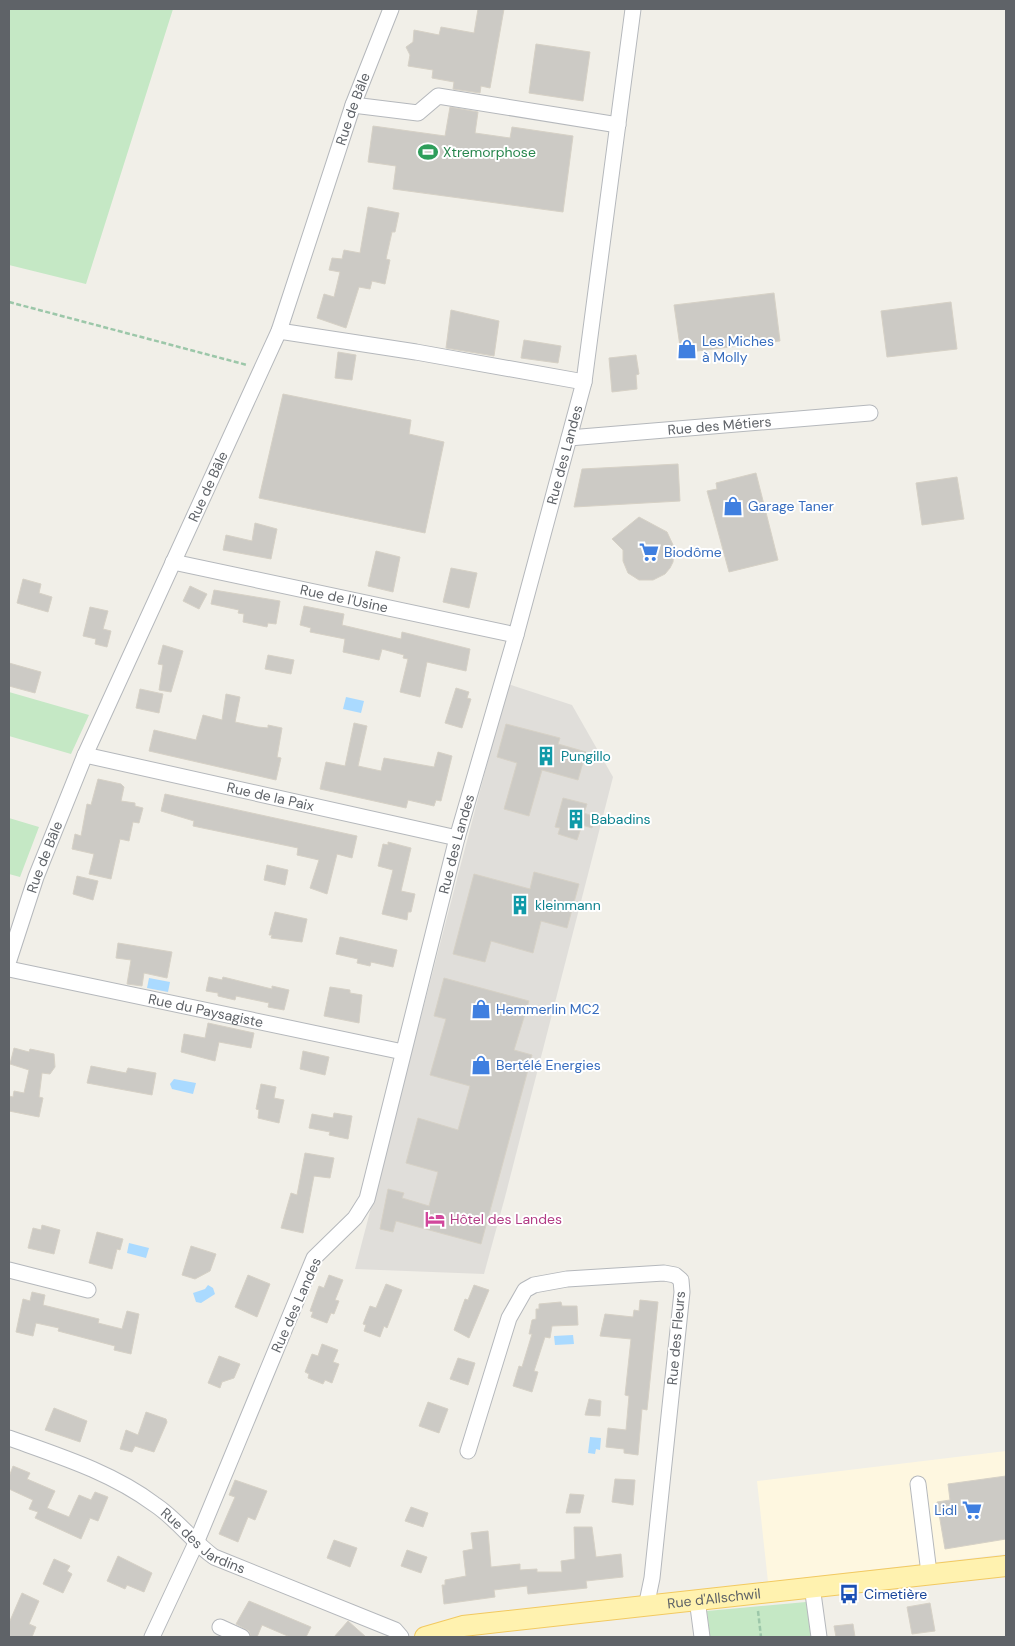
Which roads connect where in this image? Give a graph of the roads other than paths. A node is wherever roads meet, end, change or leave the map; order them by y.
1 (392, 9) edge
2 (633, 9) edge
3 (352, 105) junction
4 (618, 125) junction
5 (279, 331) junction
6 (584, 382) junction
7 (870, 413) dead end
8 (569, 438) junction
9 (173, 562) junction
10 (516, 635) junction
11 (85, 754) junction
12 (457, 838) junction
13 (9, 960) edge
14 (9, 969) edge
15 (403, 1052) junction
16 (9, 1270) edge
17 (88, 1290) dead end
18 (9, 1438) edge
19 (468, 1451) dead end
20 (918, 1484) dead end
21 (196, 1543) junction
22 (1006, 1566) edge
23 (929, 1573) junction
24 (812, 1586) junction
25 (698, 1599) junction
26 (646, 1607) junction
27 (220, 1627) dead end
28 (152, 1637) edge
29 (242, 1637) edge
30 (401, 1637) edge
31 (425, 1637) edge
32 (702, 1637) edge
33 (819, 1637) edge

1 - 3 street, Rue de Bâle
2 - 4 street, Rue des Landes
3 - 4 street
3 - 5 street, Rue de Bâle
4 - 6 street, Rue des Landes
5 - 6 street
5 - 9 street, Rue de Bâle
6 - 8 street, Rue des Landes
7 - 8 street, Rue des Métiers
8 - 10 street, Rue des Landes
9 - 10 street, Rue de l'Usine
9 - 11 street, Rue de Bâle
10 - 12 street, Rue des Landes
11 - 12 street, Rue de la Paix
11 - 13 street, Rue de Bâle
12 - 15 street, Rue des Landes
14 - 15 street, Rue du Paysagiste
15 - 21 street, Rue des Landes
16 - 17 street
18 - 21 street, Rue des Jardins
19 - 26 street, Rue des Fleurs
20 - 23 street
21 - 28 street, Rue des Landes
21 - 30 street, Rue des Jardins
22 - 23 main road, Rue d'Allschwil
23 - 24 main road, Rue d'Allschwil
24 - 25 main road, Rue d'Allschwil
24 - 33 street
25 - 26 main road, Rue d'Allschwil
25 - 32 street
26 - 31 main road, Rue d'Allschwil
27 - 29 street

